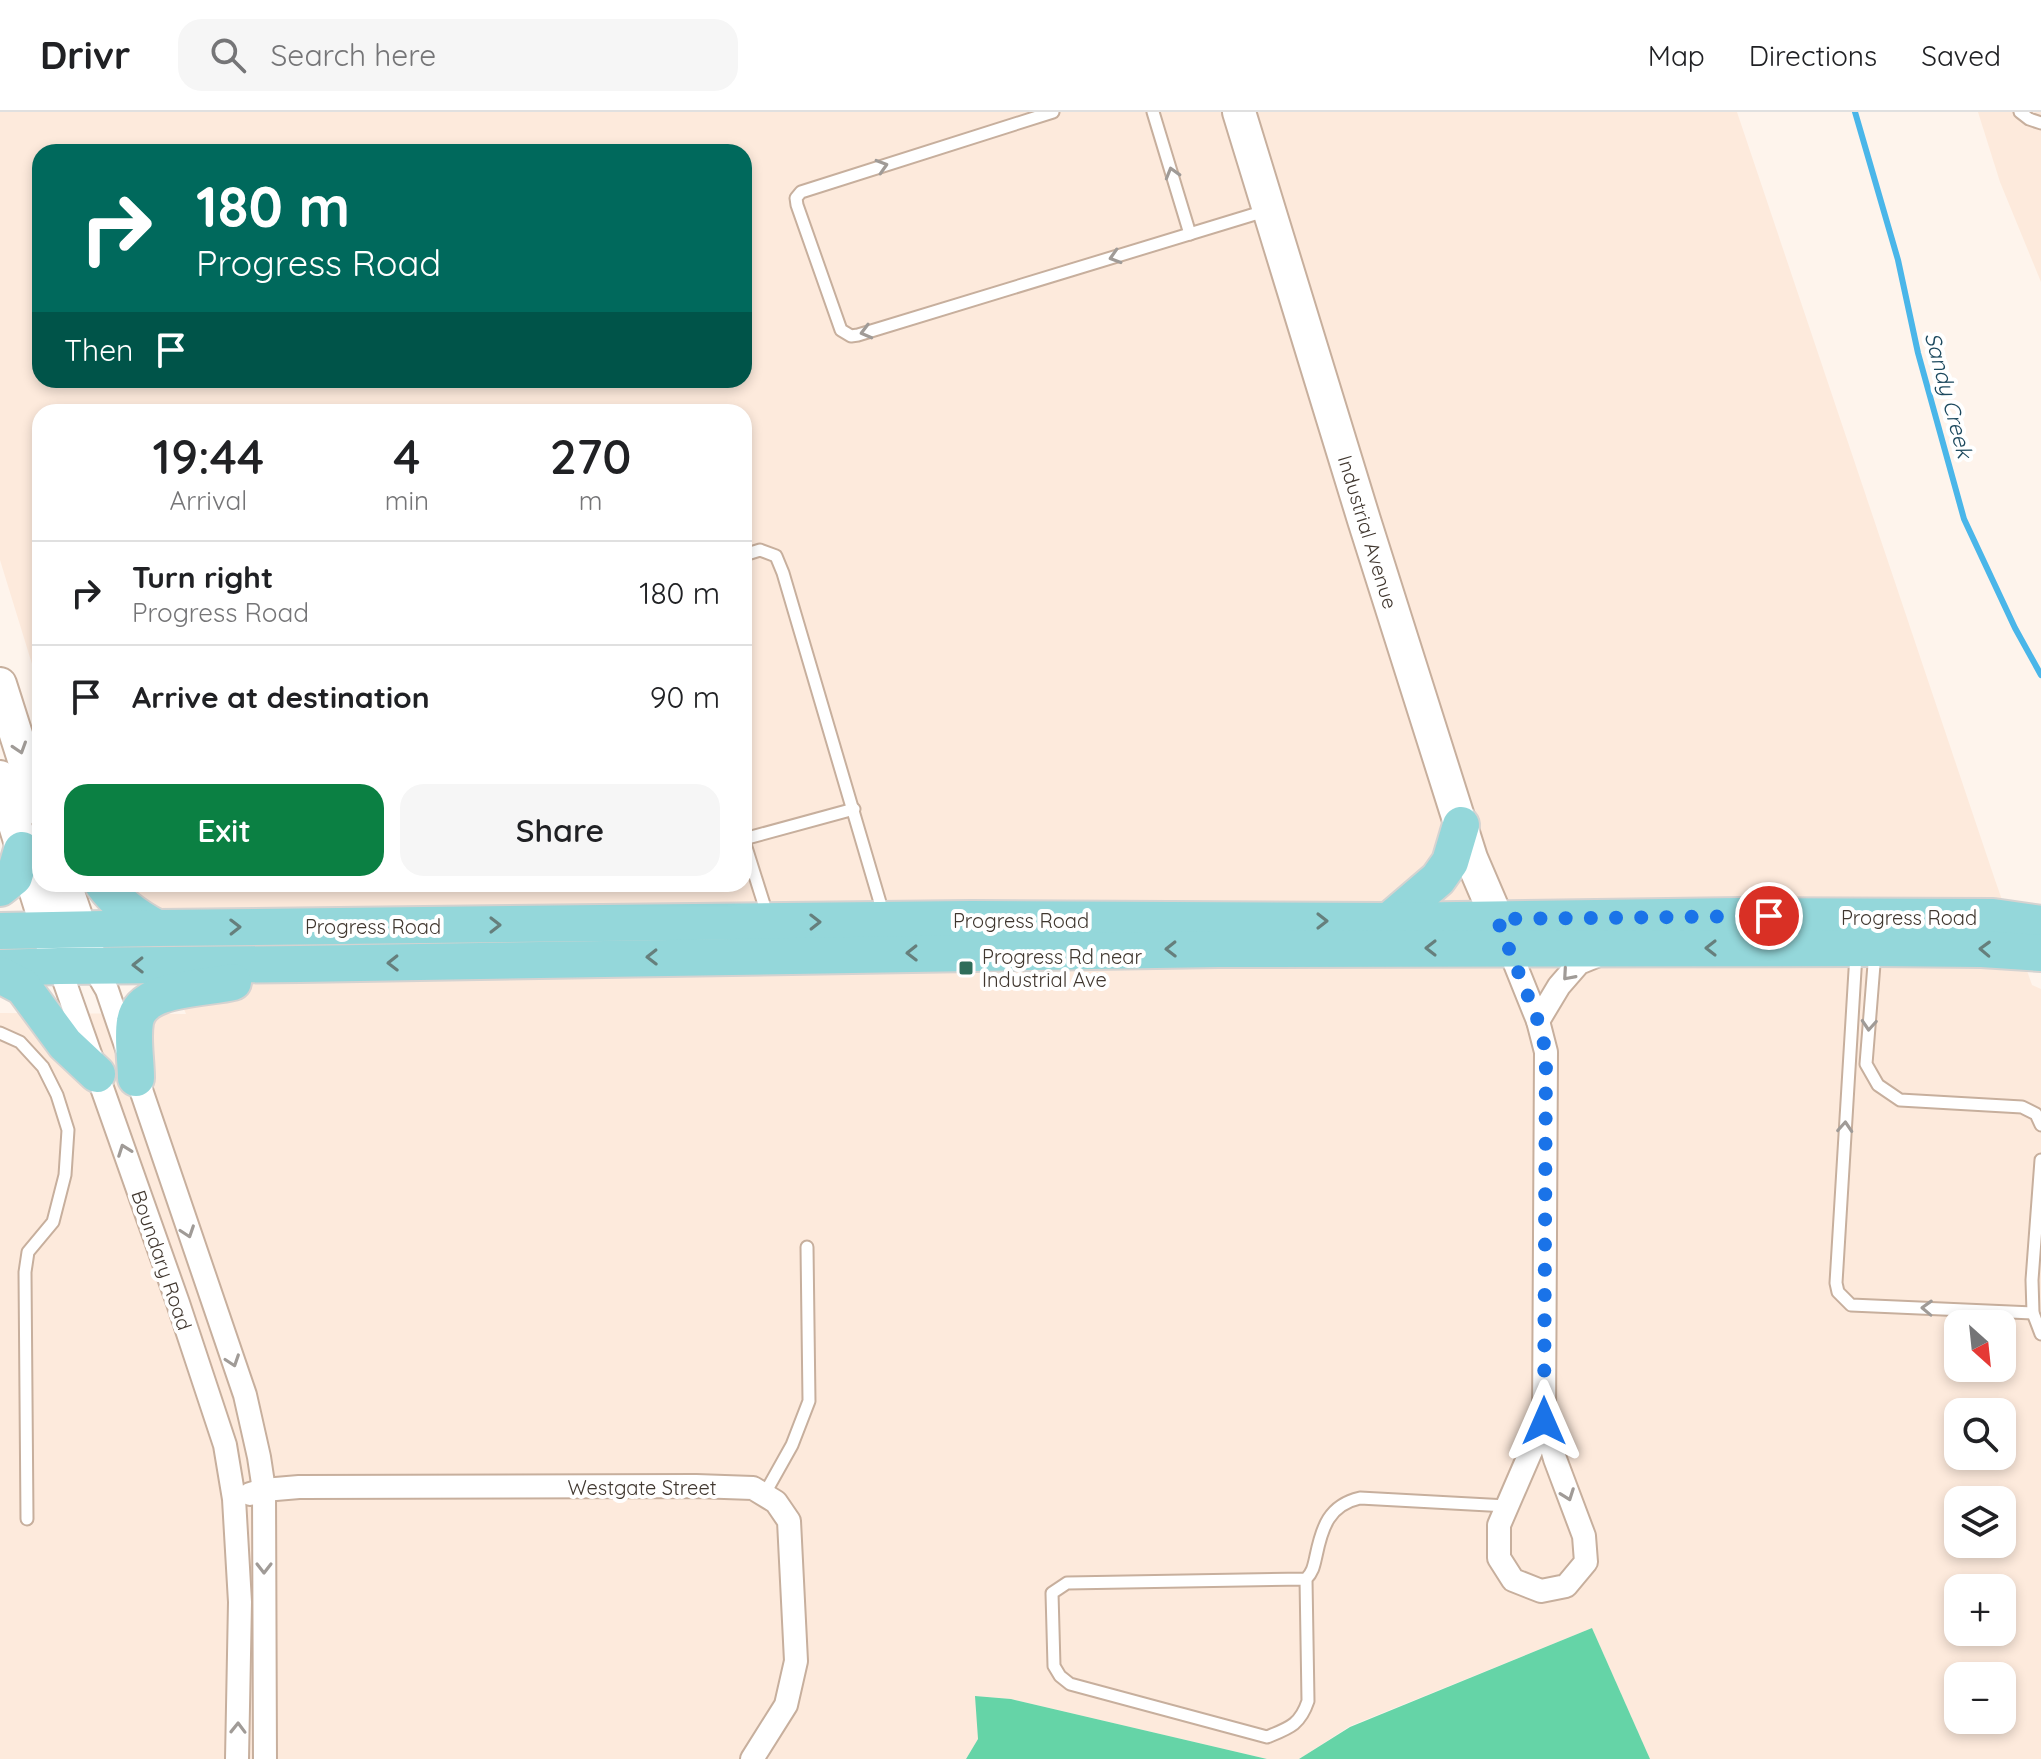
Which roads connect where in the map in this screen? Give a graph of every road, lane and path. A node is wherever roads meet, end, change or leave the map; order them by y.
1 (1053, 112) edge
2 (1153, 112) edge
3 (1239, 112) edge
4 (2020, 112) edge
5 (2041, 123) edge
6 (1270, 210) junction
7 (1190, 234) junction
8 (752, 552) edge
9 (0, 684) edge
10 (0, 777) edge
11 (32, 785) edge
12 (854, 809) junction
13 (1461, 825) junction
14 (752, 838) edge
15 (22, 850) junction
16 (752, 865) edge
17 (32, 869) edge
18 (0, 888) edge
19 (44, 892) edge
20 (65, 892) edge
21 (110, 892) edge
22 (885, 921) junction
23 (1389, 921) junction
24 (770, 922) junction
25 (2041, 924) edge
26 (157, 928) junction
27 (64, 930) junction
28 (0, 931) edge
29 (1503, 934) junction
30 (1615, 948) junction
31 (1866, 948) junction
32 (2041, 953) edge
33 (300, 964) junction
34 (76, 966) junction
35 (0, 968) edge
36 (0, 975) edge
37 (1538, 1021) junction
38 (0, 1033) edge
39 (97, 1074) junction
40 (136, 1078) junction
41 (2041, 1125) edge
42 (2041, 1160) edge
43 (807, 1247) dead end
44 (2033, 1313) junction
45 (2041, 1334) edge
46 (1544, 1421) junction
47 (264, 1490) junction
48 (764, 1495) junction
49 (234, 1499) junction
50 (1507, 1506) junction
51 (27, 1519) dead end
52 (1306, 1579) junction
53 (237, 1759) edge
54 (265, 1759) edge
55 (752, 1759) edge

7 -> 1 lane
7 -> 2 lane
3 - 6 street, Industrial Avenue
4 - 5 lane
6 - 7 lane
6 - 13 street, Industrial Avenue
8 - 12 lane
9 -> 11 street
10 - 15 street, Boundary Road
12 - 14 lane
12 - 22 lane
13 - 23 main road
13 - 29 street, Industrial Avenue
15 - 17 street, Boundary Road
15 - 18 main road
16 - 24 lane
19 - 27 street, Boundary Road
20 - 27 street, Boundary Road
21 - 26 main road
22 -> 23 main road, Progress Road
24 -> 22 main road, Progress Road
23 - 29 main road, Progress Road
26 -> 24 main road, Progress Road
25 - 29 main road, Progress Road
26 - 27 main road, Progress Road
27 - 28 main road, Progress Road
27 - 34 street, Boundary Road
29 - 30 main road, Progress Road
29 -> 33 main road, Progress Road
29 - 37 street
31 -> 30 main road, Progress Road
30 -> 37 street
32 -> 31 main road, Progress Road
31 -> 41 lane
44 -> 31 lane
33 -> 34 main road, Progress Road
33 - 40 main road
34 - 35 main road, Progress Road
34 - 39 street, Boundary Road
34 - 40 street, Boundary Road
36 - 39 main road
37 - 46 street
38 - 51 lane
49 -> 39 street, Boundary Road
40 -> 47 street, Boundary Road
42 - 44 lane
43 - 48 lane
44 - 45 lane
46 - 50 street
46 -> 50 street
47 - 48 street, Westgate Street
47 - 49 street, Westgate Street
47 -> 54 street, Boundary Road
48 - 55 street
53 -> 49 street, Boundary Road
50 - 52 lane
52 - 52 lane

